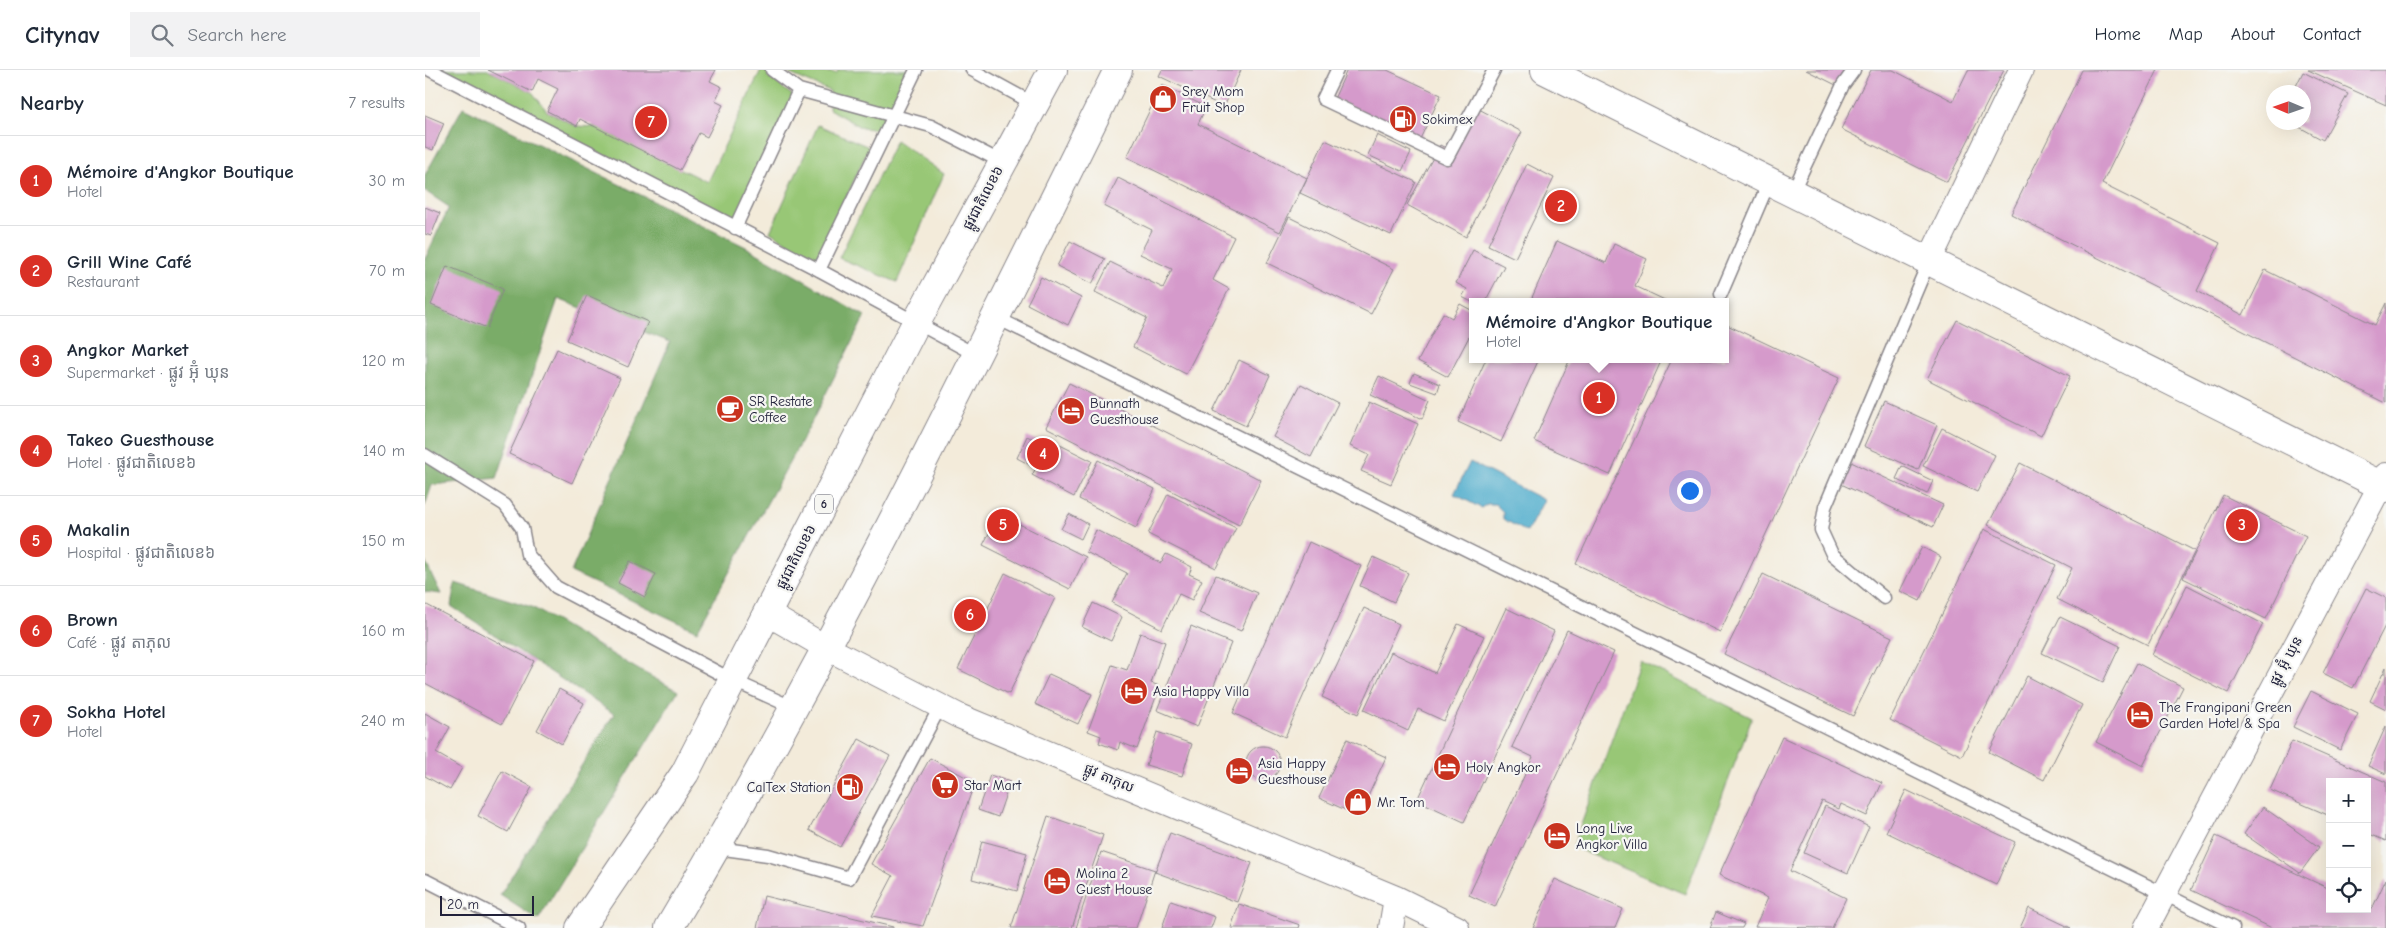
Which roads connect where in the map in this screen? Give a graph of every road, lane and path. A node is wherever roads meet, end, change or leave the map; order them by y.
1 (429, 70) edge
2 (772, 70) edge
3 (916, 70) edge
4 (972, 70) edge
5 (1053, 70) edge
6 (1119, 70) edge
7 (1337, 70) edge
8 (1493, 70) edge
9 (1545, 70) edge
10 (1854, 70) edge
11 (2021, 70) edge
12 (799, 90) junction
13 (1034, 104) junction
14 (894, 116) junction
15 (1002, 162) junction
16 (1781, 187) junction
17 (735, 228) junction
18 (1929, 261) junction
19 (819, 270) junction
20 (1721, 294) dead end
21 (995, 317) junction
22 (916, 323) junction
23 (977, 356) junction
24 (425, 455) edge
25 (2384, 482) edge
26 (1884, 598) dead end
27 (768, 614) junction
28 (827, 648) junction
29 (734, 681) junction
30 (941, 707) junction
31 (794, 708) junction
32 (717, 848) junction
33 (425, 880) edge
34 (2162, 894) junction
35 (1395, 898) junction
36 (519, 928) edge
37 (580, 928) edge
38 (669, 928) edge
39 (1391, 928) edge
40 (1457, 928) edge
41 (2146, 928) edge
42 (2233, 928) edge

1 - 17 lane
2 - 12 lane
3 - 14 lane
4 - 13 lane
5 - 13 main road, ផ្លូវជាតិលេខ៦ / 6
6 - 21 main road
7 - 8 lane
9 - 16 main road
10 - 16 lane
11 - 18 street
12 - 14 lane
12 - 17 lane
13 - 15 main road, ផ្លូវជាតិលេខ៦ / 6
14 - 15 lane
14 - 19 lane
15 - 22 main road, ផ្លូវជាតិលេខ៦ / 6
16 - 18 main road
16 - 20 lane
17 - 19 lane
18 - 25 main road
18 - 26 lane
19 - 22 lane
21 - 23 main road
21 - 34 lane
22 - 23 lane
22 - 27 main road, ផ្លូវជាតិលេខ៦ / 6
23 - 28 main road
24 - 29 lane
25 - 34 street, ផ្លូវ អ៊ុំ ឃុន
27 - 28 street, ផ្លូវ តាភុល
27 - 29 main road, ផ្លូវជាតិលេខ៦ / 6
28 - 30 street, ផ្លូវ តាភុល
28 - 31 main road
29 - 31 lane
29 - 37 main road, ផ្លូវជាតិលេខ៦ / 6
30 - 32 lane
30 - 35 street, ផ្លូវ តាភុល
31 - 32 main road
32 - 38 main road
33 - 36 lane
34 - 41 street, ផ្លូវ អ៊ុំ ឃុន
34 - 42 lane
35 - 39 street
35 - 40 street, ផ្លូវ តាភុល

